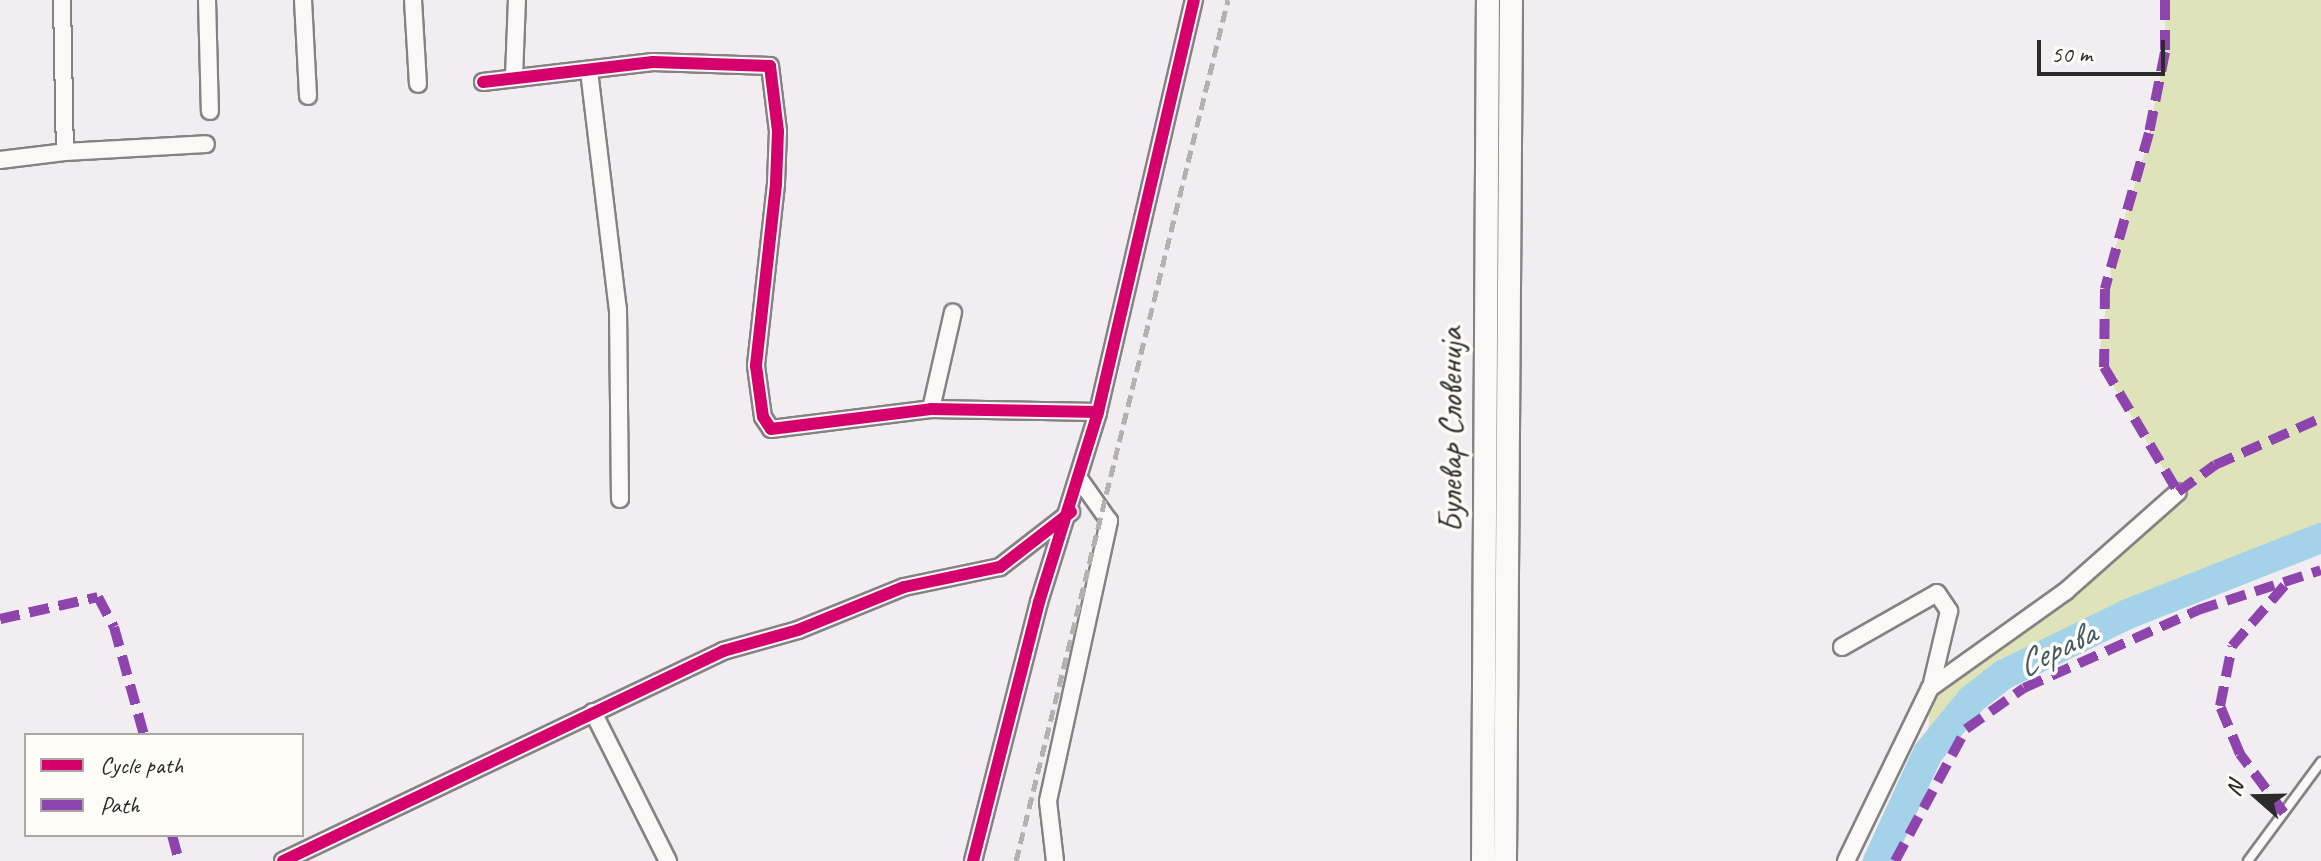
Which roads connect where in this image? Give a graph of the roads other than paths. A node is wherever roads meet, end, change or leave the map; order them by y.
1 (62, 0) edge
2 (207, 0) edge
3 (303, 0) edge
4 (413, 0) edge
5 (517, 0) edge
6 (1194, 0) edge
7 (1488, 0) edge
8 (1511, 0) edge
9 (589, 71) junction
10 (514, 77) junction
11 (483, 82) dead end
12 (418, 84) dead end
13 (308, 96) dead end
14 (210, 111) dead end
15 (206, 144) dead end
16 (65, 152) junction
17 (0, 160) edge
18 (953, 312) dead end
19 (931, 409) junction
20 (1098, 412) junction
21 (1080, 480) junction
22 (2178, 492) dead end
23 (620, 499) dead end
24 (1071, 512) junction
25 (1842, 647) dead end
26 (1930, 688) junction
27 (593, 712) junction
28 (2321, 762) edge
29 (1049, 842) junction
30 (283, 861) edge
31 (668, 861) edge
32 (973, 861) edge
33 (1045, 861) edge
34 (1055, 861) edge
35 (1483, 861) edge
36 (1505, 861) edge
37 (1846, 861) edge
38 (2248, 861) edge

1 - 16 street
2 - 14 street
3 - 13 street
4 - 12 street
5 - 10 street
6 - 20 street
7 - 35 street, Булевар Словенија
8 - 36 street, Булевар Словенија
9 - 10 street
9 - 19 street
9 - 23 street
10 - 11 street
15 - 16 street
16 - 17 street
18 - 19 street
19 - 20 street
20 - 21 street
21 - 24 street
21 - 29 street
22 - 26 street
24 - 27 street
24 - 32 street
25 - 26 street
26 - 37 street
27 - 30 street
27 - 31 street
28 - 38 lane
29 - 33 street
29 - 34 street

